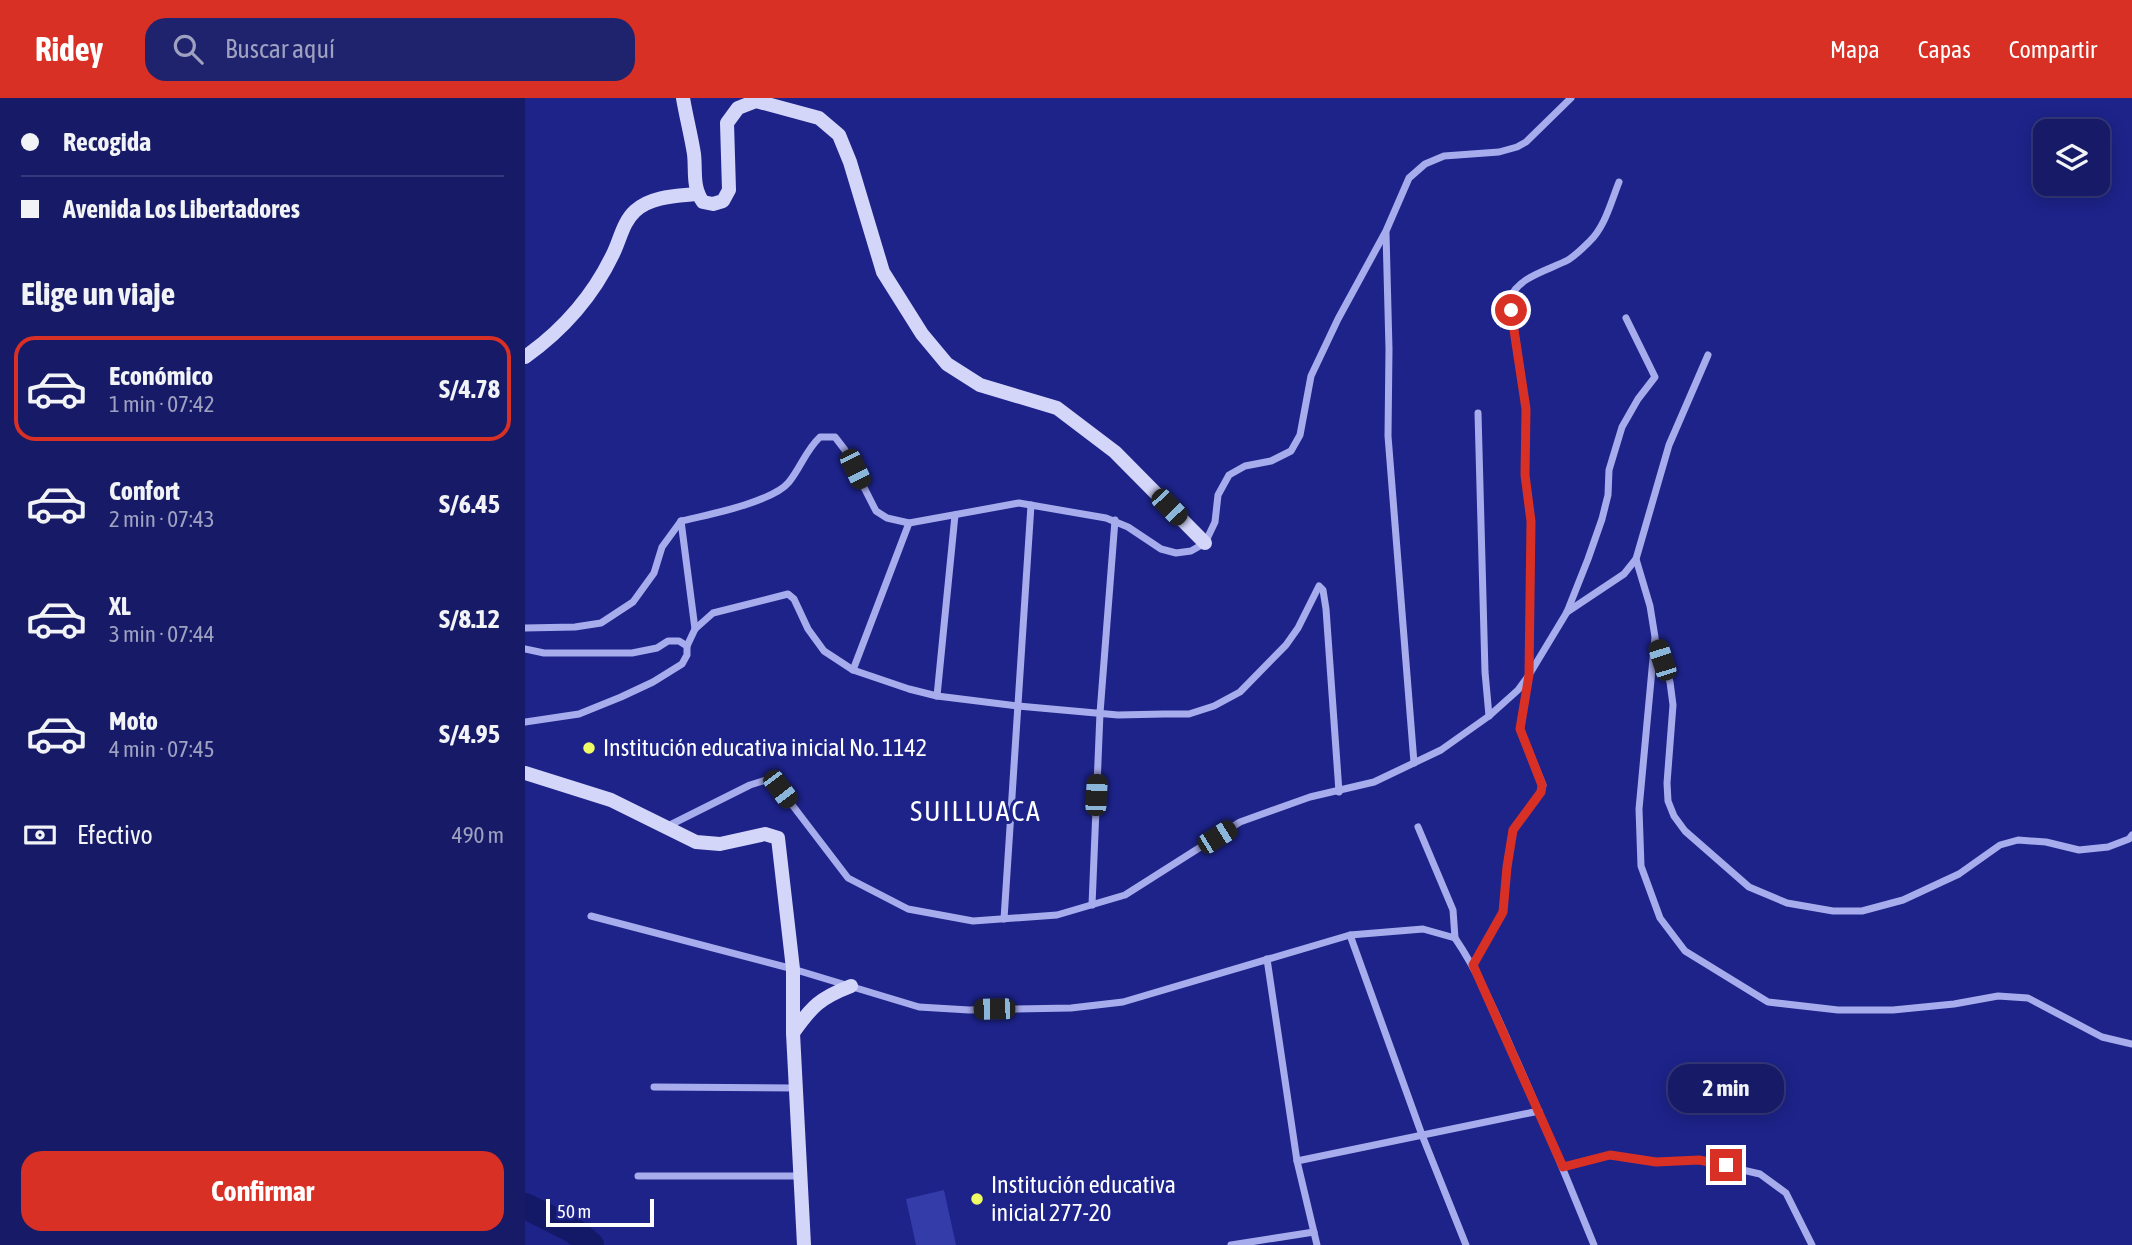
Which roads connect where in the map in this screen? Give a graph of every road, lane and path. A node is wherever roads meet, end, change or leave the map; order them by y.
1 (683, 98) edge
2 (1571, 98) edge
3 (1619, 182) dead end
4 (697, 194) junction
5 (1386, 231) junction
6 (1626, 318) dead end
7 (1709, 355) dead end
8 (525, 356) edge
9 (1478, 413) dead end
10 (1031, 505) junction
11 (955, 515) junction
12 (1115, 520) junction
13 (681, 521) junction
14 (909, 523) junction
15 (1205, 543) junction
16 (1636, 559) junction
17 (1567, 612) junction
18 (525, 628) edge
19 (695, 629) junction
20 (1655, 637) junction
21 (687, 646) junction
22 (525, 649) edge
23 (853, 670) junction
24 (1529, 675) junction
25 (937, 696) junction
26 (1019, 706) junction
27 (1100, 713) junction
28 (1489, 716) junction
29 (525, 722) edge
30 (1414, 763) junction
31 (525, 774) edge
32 (1339, 792) junction
33 (666, 827) junction
34 (1418, 827) dead end
35 (2132, 835) edge
36 (1092, 905) junction
37 (591, 916) dead end
38 (1004, 919) junction
39 (1350, 936) junction
40 (1455, 938) junction
41 (1267, 959) junction
42 (1473, 965) junction
43 (793, 969) junction
44 (851, 986) junction
45 (793, 1033) junction
46 (2132, 1044) edge
47 (655, 1087) dead end
48 (796, 1088) junction
49 (1539, 1111) junction
50 (1422, 1135) junction
51 (1297, 1161) junction
52 (1563, 1167) junction
53 (638, 1176) dead end
54 (799, 1176) junction
55 (1314, 1232) junction
56 (804, 1245) edge
57 (1231, 1245) edge
58 (1317, 1245) edge
59 (1466, 1245) edge
60 (1594, 1245) edge
61 (1812, 1245) edge

1 - 4 street
2 - 5 street
3 - 24 street
4 - 8 street
4 - 15 street
5 - 15 street
5 - 30 street
6 - 17 street
7 - 16 street
9 - 28 street
10 - 11 street
10 - 12 street
10 - 26 street
11 - 14 street
11 - 25 street
12 - 15 street
12 - 27 street
13 - 14 street
13 - 18 street
13 - 19 street
14 - 23 street
16 - 17 street
16 - 20 street
17 - 24 street
19 - 21 street
19 - 23 street
20 - 35 street
20 - 46 street
21 - 22 street
21 - 29 street
23 - 25 street
24 - 28 street
24 - 42 street
25 - 26 street
26 - 27 street
26 - 38 street
27 - 32 street
27 - 36 street
28 - 30 street
30 - 32 street
31 - 33 street
32 - 36 street
33 - 38 street
33 - 43 street
34 - 40 street
36 - 38 street
37 - 43 street
39 - 40 street
39 - 41 street
39 - 50 street
40 - 42 street
41 - 44 street
41 - 51 street
42 - 49 street
43 - 44 street
43 - 45 street
44 - 45 street
45 - 48 street
47 - 48 street
48 - 54 street
49 - 50 street
49 - 52 street
50 - 51 street
50 - 59 street
51 - 55 street
52 - 60 street
52 - 61 street
53 - 54 street
54 - 56 street
55 - 57 street
55 - 58 street

